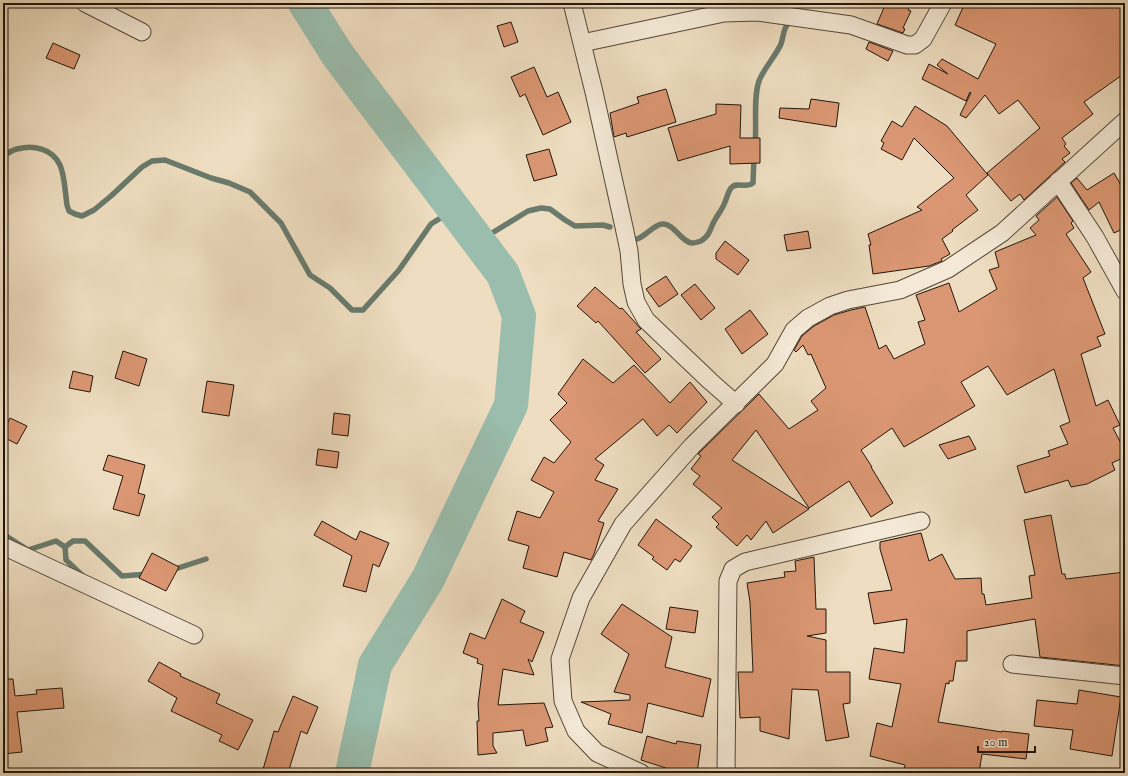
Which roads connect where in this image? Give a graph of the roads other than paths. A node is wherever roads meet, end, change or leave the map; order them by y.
1 (85, 3) edge
2 (572, 3) edge
3 (943, 3) edge
4 (142, 32) dead end
5 (582, 43) junction
6 (1125, 121) edge
7 (1058, 181) junction
8 (1125, 291) edge
9 (736, 404) junction
10 (921, 521) dead end
11 (3, 546) edge
12 (194, 635) dead end
13 (1012, 664) dead end
14 (1125, 676) edge
15 (641, 773) edge
16 (726, 773) edge

1 - 4 street
2 - 5 street
3 - 5 street
5 - 9 street
6 - 7 street
7 - 8 street
7 - 9 street
9 - 15 street
10 - 16 street
11 - 12 street
13 - 14 street

